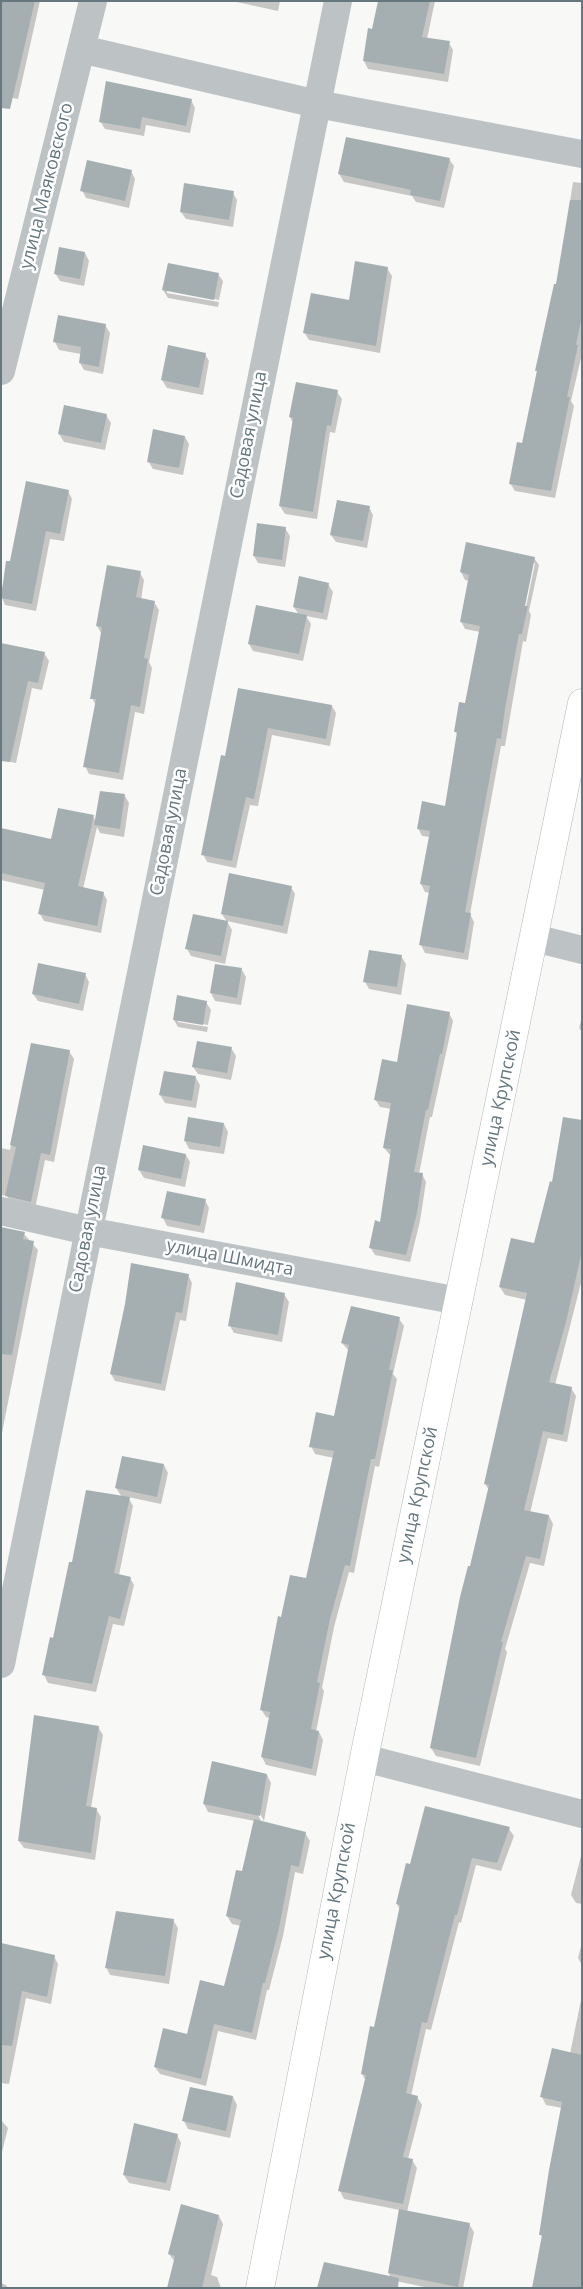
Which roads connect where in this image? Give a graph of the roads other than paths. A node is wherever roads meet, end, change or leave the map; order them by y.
1 (94, 1) edge
2 (338, 1) edge
3 (81, 49) junction
4 (317, 104) junction
5 (582, 154) edge
6 (1, 372) edge
7 (582, 702) edge
8 (534, 938) junction
9 (582, 950) edge
10 (1, 1212) edge
11 (88, 1231) junction
12 (459, 1301) junction
13 (1, 1664) edge
14 (364, 1758) junction
15 (582, 1814) edge
16 (260, 2288) edge

1 - 3 street, улица Маяковского
2 - 4 street, Садовая улица
3 - 4 street
3 - 6 street, улица Маяковского
4 - 5 street
4 - 11 street, Садовая улица
7 - 8 main road, улица Крупской
8 - 9 street
8 - 12 main road, улица Крупской
10 - 11 street, улица Шмидта
11 - 12 street, улица Шмидта
11 - 13 street, Садовая улица
12 - 14 main road, улица Крупской
14 - 15 street
14 - 16 main road, улица Крупской

